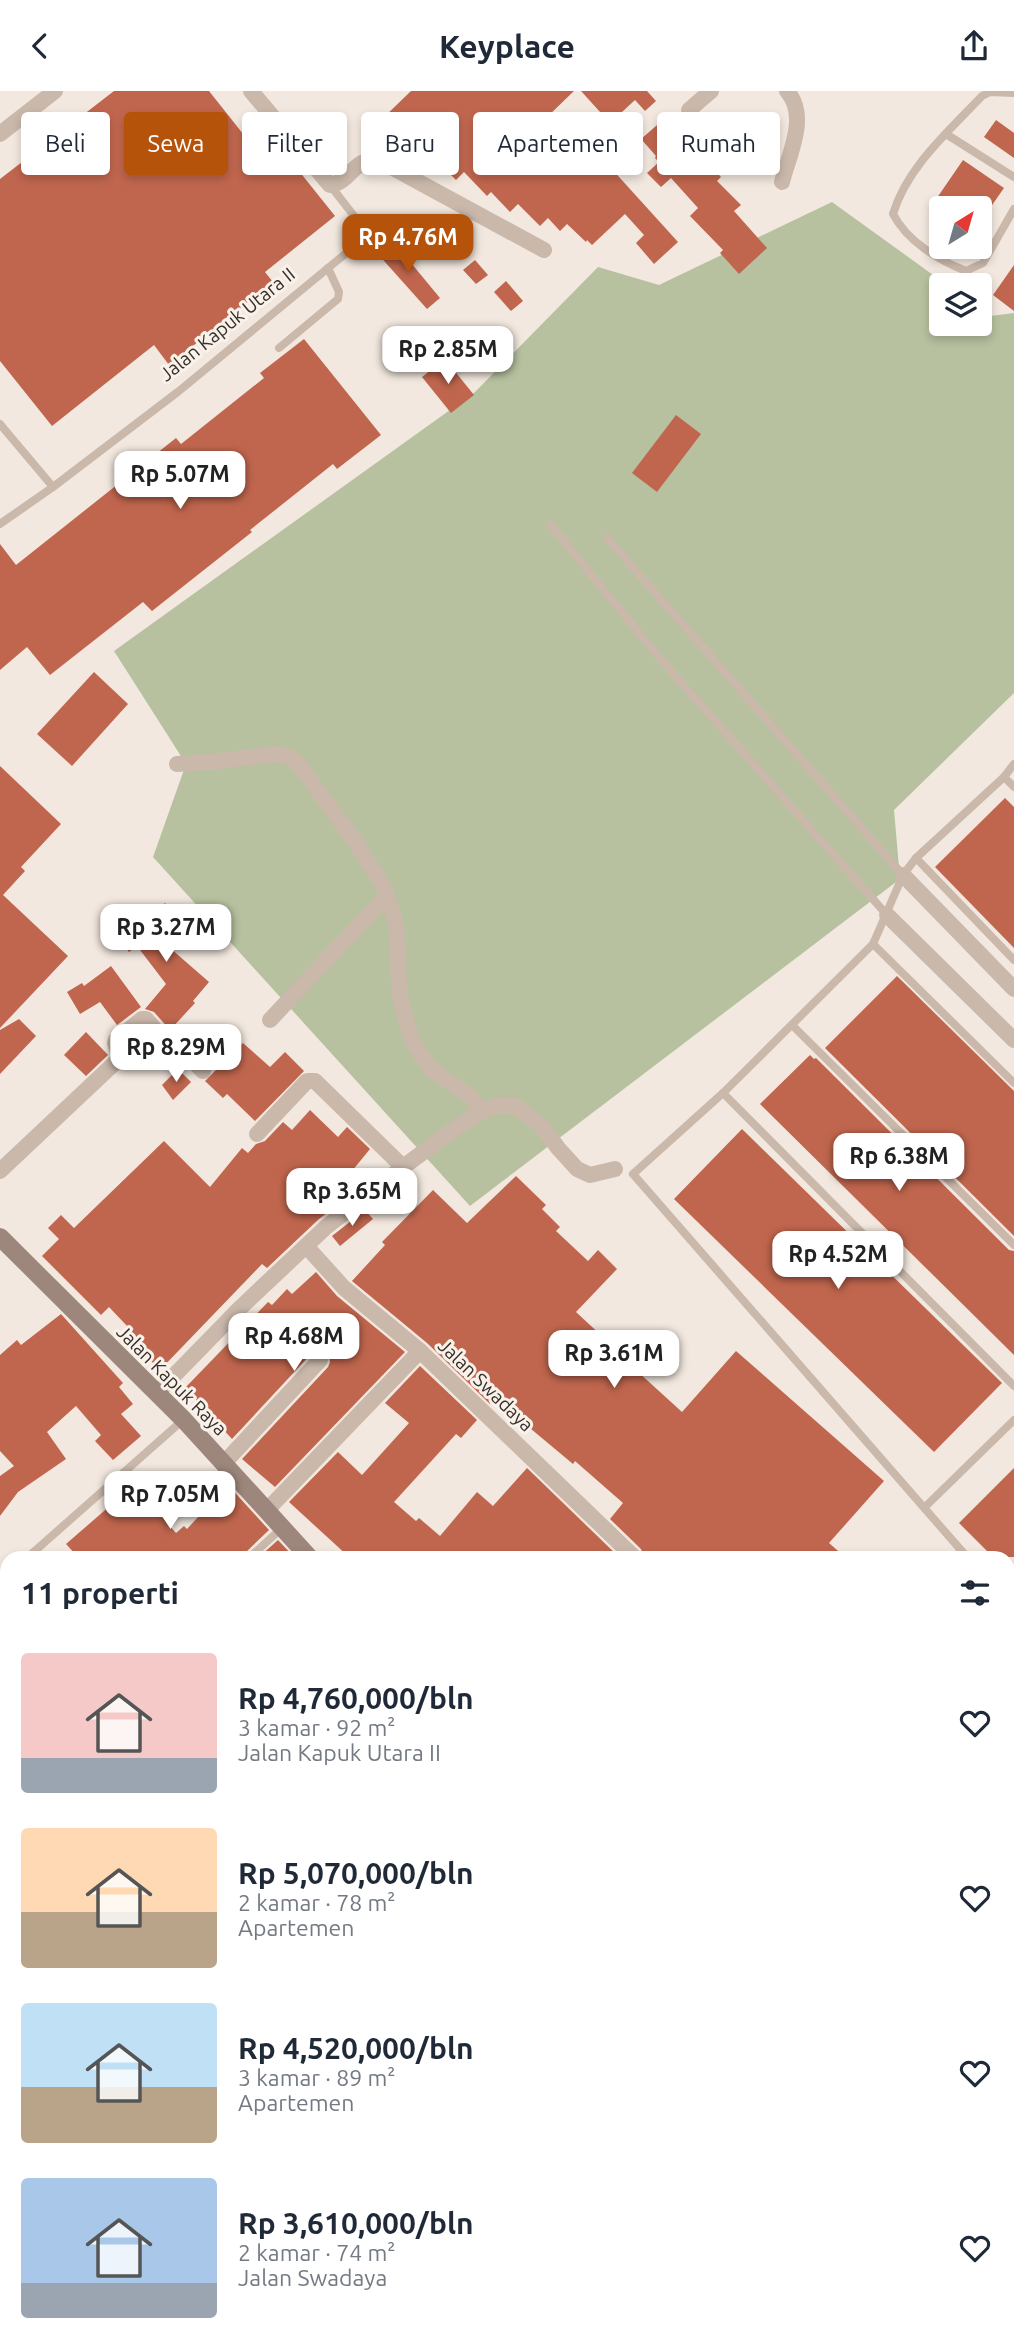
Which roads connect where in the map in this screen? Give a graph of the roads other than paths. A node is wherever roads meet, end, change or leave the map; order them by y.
1 (55, 91) edge
2 (251, 91) edge
3 (711, 91) edge
4 (787, 91) edge
5 (1014, 93) edge
6 (689, 110) dead end
7 (0, 134) edge
8 (946, 134) junction
9 (361, 163) edge
10 (406, 175) edge
11 (1014, 177) edge
12 (782, 182) dead end
13 (330, 185) junction
14 (1014, 209) edge
15 (544, 250) dead end
16 (328, 268) junction
17 (279, 348) dead end
18 (0, 424) edge
19 (53, 487) junction
20 (0, 524) edge
21 (551, 524) dead end
22 (607, 538) dead end
23 (177, 764) dead end
24 (1014, 764) edge
25 (1003, 777) junction
26 (1014, 787) edge
27 (916, 858) junction
28 (903, 876) junction
29 (387, 895) junction
30 (887, 915) junction
31 (873, 944) junction
32 (1014, 960) edge
33 (1014, 989) edge
34 (270, 1020) dead end
35 (792, 1025) junction
36 (1014, 1040) edge
37 (203, 1070) dead end
38 (1014, 1083) edge
39 (723, 1093) junction
40 (481, 1112) junction
41 (257, 1134) dead end
42 (403, 1167) junction
43 (615, 1169) joint
44 (0, 1171) edge
45 (633, 1174) junction
46 (0, 1237) edge
47 (1014, 1245) edge
48 (307, 1247) junction
49 (420, 1351) junction
50 (320, 1360) dead end
51 (1014, 1386) edge
52 (157, 1393) junction
53 (184, 1420) junction
54 (1014, 1420) edge
55 (224, 1463) junction
56 (925, 1507) junction
57 (267, 1510) junction
58 (283, 1527) junction
59 (35, 1551) edge
60 (257, 1551) edge
61 (304, 1551) edge
62 (629, 1551) edge
63 (962, 1551) edge

1 - 7 street
2 - 13 street, Jalan Kapuk Utara II
3 - 6 street
4 - 12 street
5 - 8 lane
8 - 11 lane
8 - 14 lane
9 - 13 street
10 - 15 street
13 - 16 lane, Jalan Kapuk Utara II
16 - 17 lane
16 - 19 lane, Jalan Kapuk Utara II
18 - 19 lane
19 - 20 lane, Jalan Kapuk Utara II
21 - 30 lane
22 - 28 lane
23 - 29 street
24 - 25 lane
25 - 26 lane
25 - 27 lane
27 - 28 lane
27 - 32 lane
28 - 30 lane
28 - 33 street
29 - 34 street
29 - 40 street
30 - 31 lane
30 - 36 street
31 - 35 lane
31 - 38 lane
35 - 39 lane
35 - 47 lane
37 - 44 street
39 - 45 lane
39 - 51 lane
40 - 42 street
40 - 43 street
41 - 42 street
42 - 48 street
43 - 45 lane
45 - 56 lane
46 - 52 main road, Jalan Kapuk Raya
48 - 49 street, Jalan Swadaya
48 - 52 street
49 - 57 street
49 - 62 street, Jalan Swadaya
50 - 55 street
52 - 53 main road, Jalan Kapuk Raya
53 - 55 main road, Jalan Kapuk Raya
53 - 59 lane
54 - 56 lane
55 - 57 main road, Jalan Kapuk Raya
56 - 63 lane
57 - 58 main road, Jalan Kapuk Raya
58 - 60 lane
58 - 61 main road, Jalan Kapuk Raya

